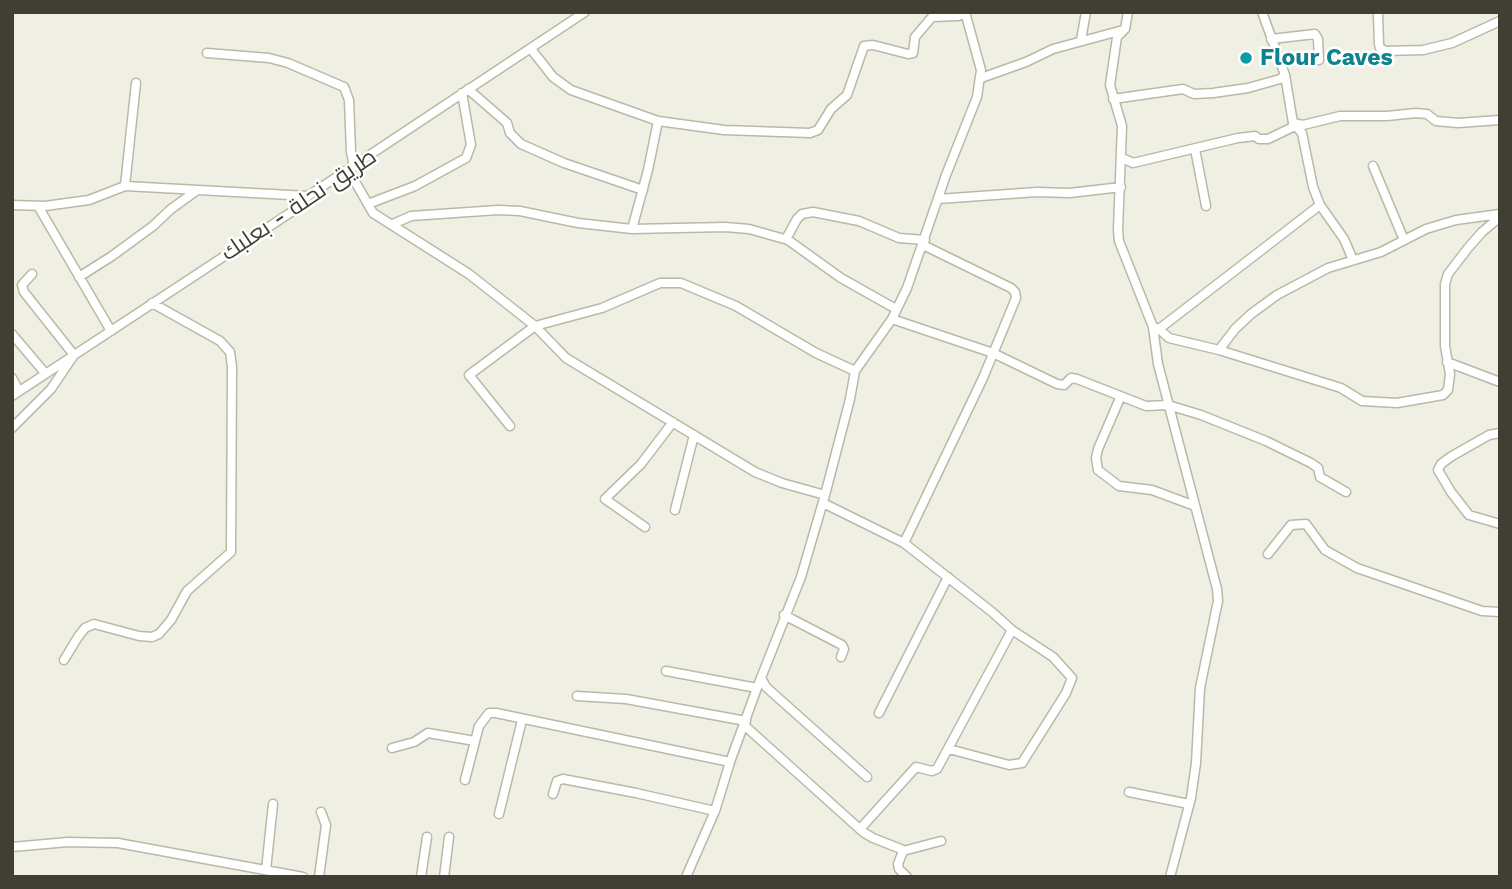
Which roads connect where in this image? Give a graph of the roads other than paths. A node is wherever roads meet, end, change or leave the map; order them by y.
1 (585, 12) edge
2 (1086, 12) edge
3 (1128, 12) edge
4 (1262, 12) edge
5 (966, 13) edge
6 (1378, 15) dead end
7 (1500, 21) edge
8 (1125, 29) junction
9 (1272, 39) junction
10 (1081, 40) junction
11 (531, 49) junction
12 (207, 53) dead end
13 (1319, 60) dead end
14 (1285, 75) junction
15 (981, 78) junction
16 (136, 83) dead end
17 (465, 91) junction
18 (1113, 99) junction
19 (1500, 120) edge
20 (658, 121) junction
21 (1294, 125) junction
22 (1195, 149) junction
23 (1122, 158) junction
24 (1373, 166) dead end
25 (351, 169) junction
26 (125, 186) junction
27 (1121, 187) junction
28 (643, 190) junction
29 (196, 191) junction
30 (309, 196) junction
31 (938, 199) junction
32 (368, 204) junction
33 (12, 205) edge
34 (1320, 205) junction
35 (38, 206) junction
36 (1206, 206) dead end
37 (1500, 216) edge
38 (393, 224) junction
39 (632, 229) junction
40 (786, 239) junction
41 (1404, 240) junction
42 (924, 243) junction
43 (1353, 260) junction
44 (32, 274) dead end
45 (79, 276) junction
46 (152, 303) junction
47 (896, 309) junction
48 (891, 318) junction
49 (535, 326) junction
50 (1156, 328) junction
51 (111, 331) junction
52 (12, 334) edge
53 (1219, 349) junction
54 (993, 354) junction
55 (74, 355) junction
56 (1447, 362) junction
57 (855, 371) junction
58 (45, 373) junction
59 (12, 378) edge
60 (1500, 382) edge
61 (16, 393) edge
62 (1120, 398) junction
63 (1168, 405) junction
64 (673, 422) junction
65 (510, 426) dead end
66 (12, 428) edge
67 (1500, 433) edge
68 (694, 435) junction
69 (1346, 492) dead end
70 (824, 499) junction
71 (1195, 506) junction
72 (675, 510) dead end
73 (1500, 524) edge
74 (645, 527) dead end
75 (904, 543) junction
76 (1268, 554) dead end
77 (948, 577) junction
78 (1500, 612) edge
79 (784, 615) junction
80 (1012, 631) junction
81 (841, 657) dead end
82 (64, 660) dead end
83 (666, 671) dead end
84 (761, 678) junction
85 (757, 688) junction
86 (577, 696) dead end
87 (879, 713) dead end
88 (522, 720) junction
89 (745, 723) junction
90 (475, 741) junction
91 (392, 748) dead end
92 (949, 749) junction
93 (730, 762) junction
94 (867, 777) dead end
95 (464, 780) dead end
96 (1129, 792) dead end
97 (553, 794) dead end
98 (273, 804) dead end
99 (1189, 804) junction
100 (715, 811) junction
101 (321, 812) dead end
102 (499, 814) dead end
103 (860, 829) junction
104 (449, 837) dead end
105 (427, 838) dead end
106 (942, 841) dead end
107 (12, 847) edge
108 (903, 851) junction
109 (266, 870) junction
110 (303, 877) edge
111 (319, 877) edge
112 (421, 877) edge
113 (444, 877) edge
114 (685, 877) edge
115 (908, 877) edge
116 (1170, 877) edge

1 - 11 street, طريق نحلة - بعلبك
2 - 10 street
3 - 8 street
4 - 9 street
5 - 15 street
5 - 20 street
6 - 7 street
8 - 10 street
8 - 18 street
9 - 13 street
9 - 14 street
10 - 15 street
11 - 17 street, طريق نحلة - بعلبك
11 - 20 street
12 - 25 street
14 - 18 street
14 - 21 street
15 - 31 street
16 - 26 street
17 - 25 street, طريق نحلة - بعلبك
17 - 28 street
17 - 32 street
18 - 23 street
19 - 21 street
20 - 28 street
21 - 22 street
21 - 34 street
22 - 23 street
22 - 36 street
23 - 27 street
24 - 41 street
25 - 30 street, طريق نحلة - بعلبك
25 - 32 street
26 - 29 street
26 - 35 street
27 - 31 street
27 - 50 street
28 - 39 street
29 - 30 street
29 - 45 street
30 - 46 street, طريق نحلة - بعلبك
31 - 42 street
32 - 38 street
33 - 35 street
34 - 43 street
34 - 50 street
35 - 45 street
37 - 41 street
37 - 56 street
38 - 39 street
38 - 49 street
39 - 40 street
40 - 42 street
40 - 47 street
41 - 43 street
42 - 47 street
42 - 54 street
43 - 53 street
44 - 55 street
45 - 51 street
46 - 51 street, طريق نحلة - بعلبك
46 - 82 street
47 - 48 street
48 - 54 street
48 - 57 street
49 - 57 street
49 - 64 street
49 - 65 street
50 - 53 street
50 - 63 street
51 - 55 street, طريق نحلة - بعلبك
52 - 58 street
53 - 56 street
54 - 62 street
54 - 75 street
55 - 58 street, طريق نحلة - بعلبك
55 - 66 street
56 - 60 street
57 - 70 street
58 - 61 street, طريق نحلة - بعلبك
59 - 61 street
62 - 63 street
62 - 71 street
63 - 69 street
63 - 71 street
64 - 68 street
64 - 74 street
67 - 73 street
68 - 70 street
68 - 72 street
70 - 75 street
70 - 79 street
71 - 99 street
75 - 77 street
76 - 78 street
77 - 80 street
77 - 87 street
79 - 81 street
79 - 84 street
80 - 92 street
80 - 92 street
83 - 85 street
84 - 85 street
84 - 94 street
85 - 89 street
86 - 89 street
88 - 90 street
88 - 93 street
88 - 102 street
89 - 93 street
89 - 103 street
90 - 91 street
90 - 95 street
92 - 103 street
93 - 100 street
96 - 99 street
97 - 100 street
98 - 109 street
99 - 116 street
100 - 114 street
101 - 111 street
103 - 108 street
104 - 113 street
105 - 112 street
106 - 108 street
107 - 109 street
108 - 115 street
109 - 110 street

